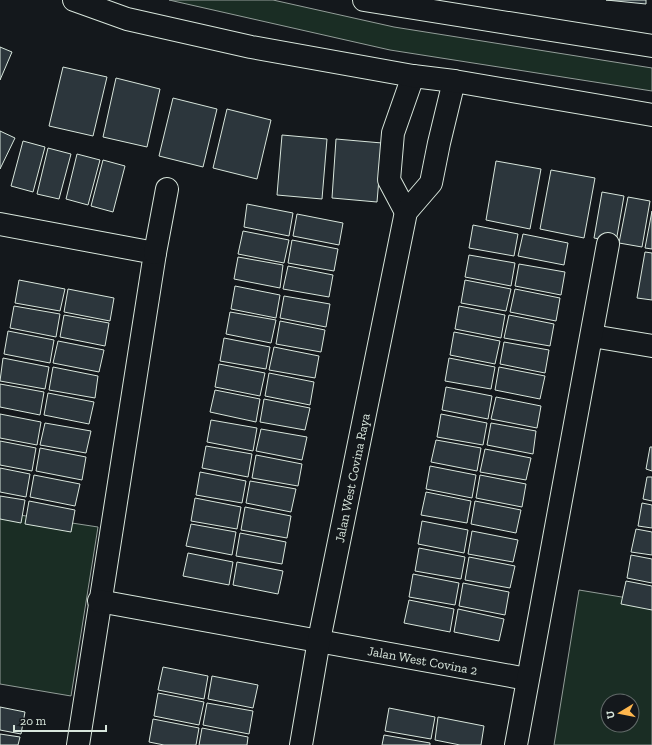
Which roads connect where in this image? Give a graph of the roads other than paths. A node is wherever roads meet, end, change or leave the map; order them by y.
1 (74, 0) edge
2 (364, 0) edge
3 (652, 46) edge
4 (413, 76) junction
5 (454, 81) junction
6 (652, 115) edge
7 (167, 189) dead end
8 (406, 212) junction
9 (0, 224) edge
10 (608, 244) dead end
11 (155, 253) junction
12 (592, 336) junction
13 (652, 346) edge
14 (99, 601) junction
15 (318, 640) junction
16 (527, 679) junction
17 (78, 745) edge
18 (301, 745) edge
19 (516, 745) edge

1 - 4 street
2 - 3 street
4 - 5 street
4 - 8 street
5 - 6 street
5 - 8 street, Jalan West Covina Raya
7 - 11 street
8 - 15 street, Jalan West Covina Raya
9 - 11 street
10 - 12 street
11 - 14 street
12 - 13 street
12 - 16 street
14 - 15 street, Jalan West Covina 2
14 - 17 street
15 - 16 street, Jalan West Covina 2
15 - 18 street, Jalan West Covina Raya
16 - 19 street

